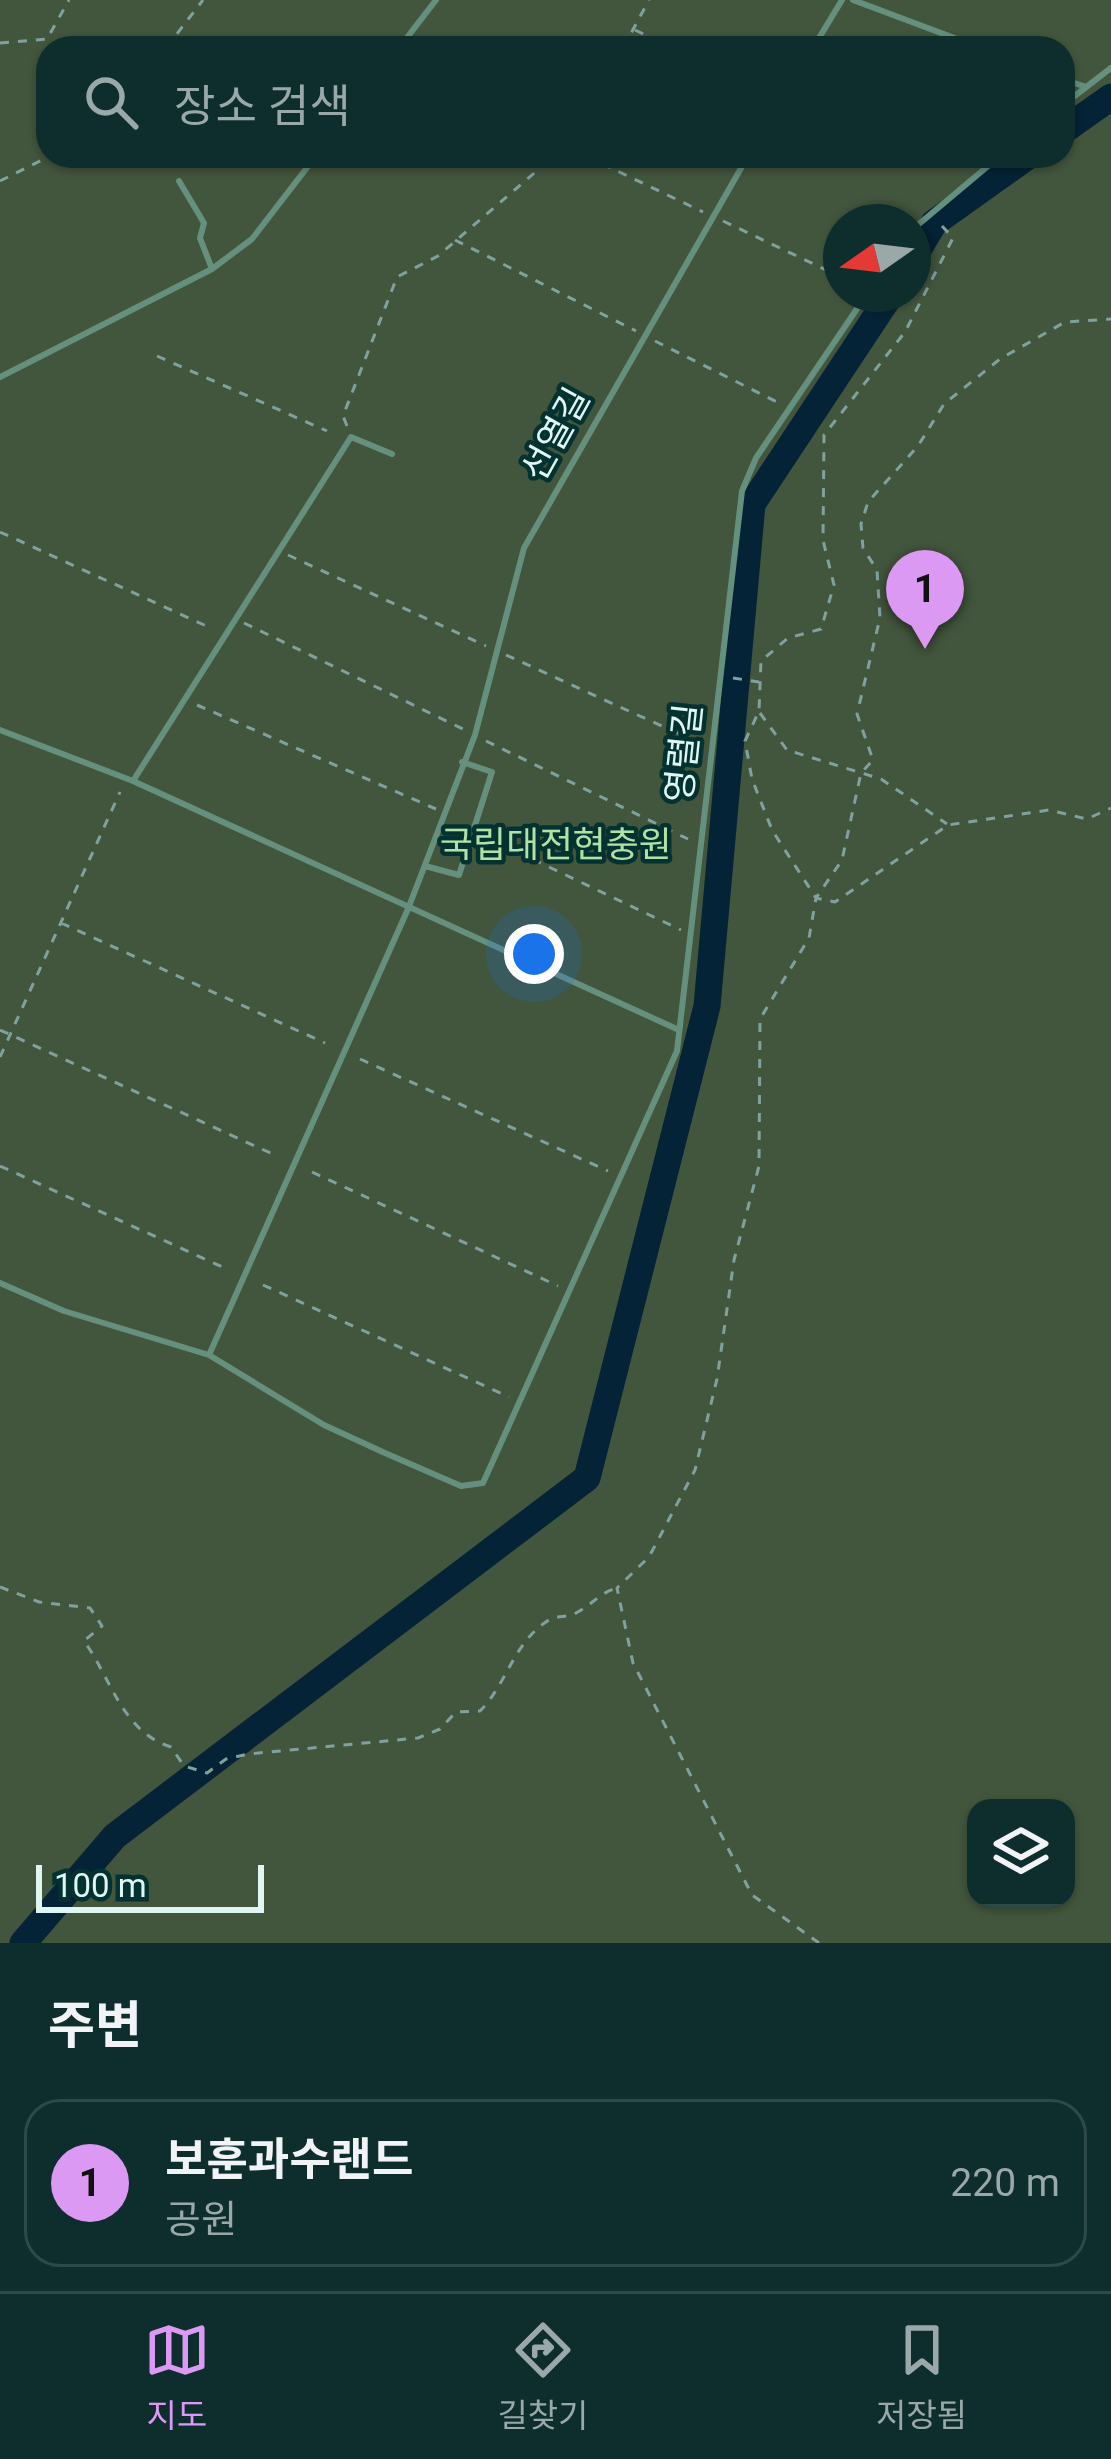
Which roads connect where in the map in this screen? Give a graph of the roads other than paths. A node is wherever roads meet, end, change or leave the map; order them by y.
1 (436, 0) edge
2 (842, 0) edge
3 (853, 0) edge
4 (408, 36) edge
5 (820, 36) edge
6 (949, 36) edge
7 (1111, 68) edge
8 (1075, 83) edge
9 (1086, 87) junction
10 (1075, 96) edge
11 (307, 168) edge
12 (741, 168) edge
13 (986, 168) edge
14 (179, 181) dead end
15 (931, 215) edge
16 (212, 269) junction
17 (855, 312) edge
18 (1, 379) edge
19 (392, 454) dead end
20 (0, 730) edge
21 (462, 762) junction
22 (133, 781) junction
23 (425, 866) junction
24 (409, 909) junction
25 (680, 1030) junction
26 (0, 1283) edge
27 (208, 1355) junction

1 - 4 lane
2 - 5 lane
3 - 6 lane
7 - 9 lane
8 - 9 lane
9 - 10 lane
11 - 16 lane
12 - 21 lane, 선열길
13 - 15 lane
14 - 16 lane
16 - 18 lane
17 - 25 lane, 영렬길
19 - 22 lane
20 - 22 lane
21 - 23 lane
21 - 23 lane
22 - 24 lane
23 - 24 lane
24 - 25 lane
24 - 27 lane
25 - 27 lane, 영렬길
26 - 27 lane

